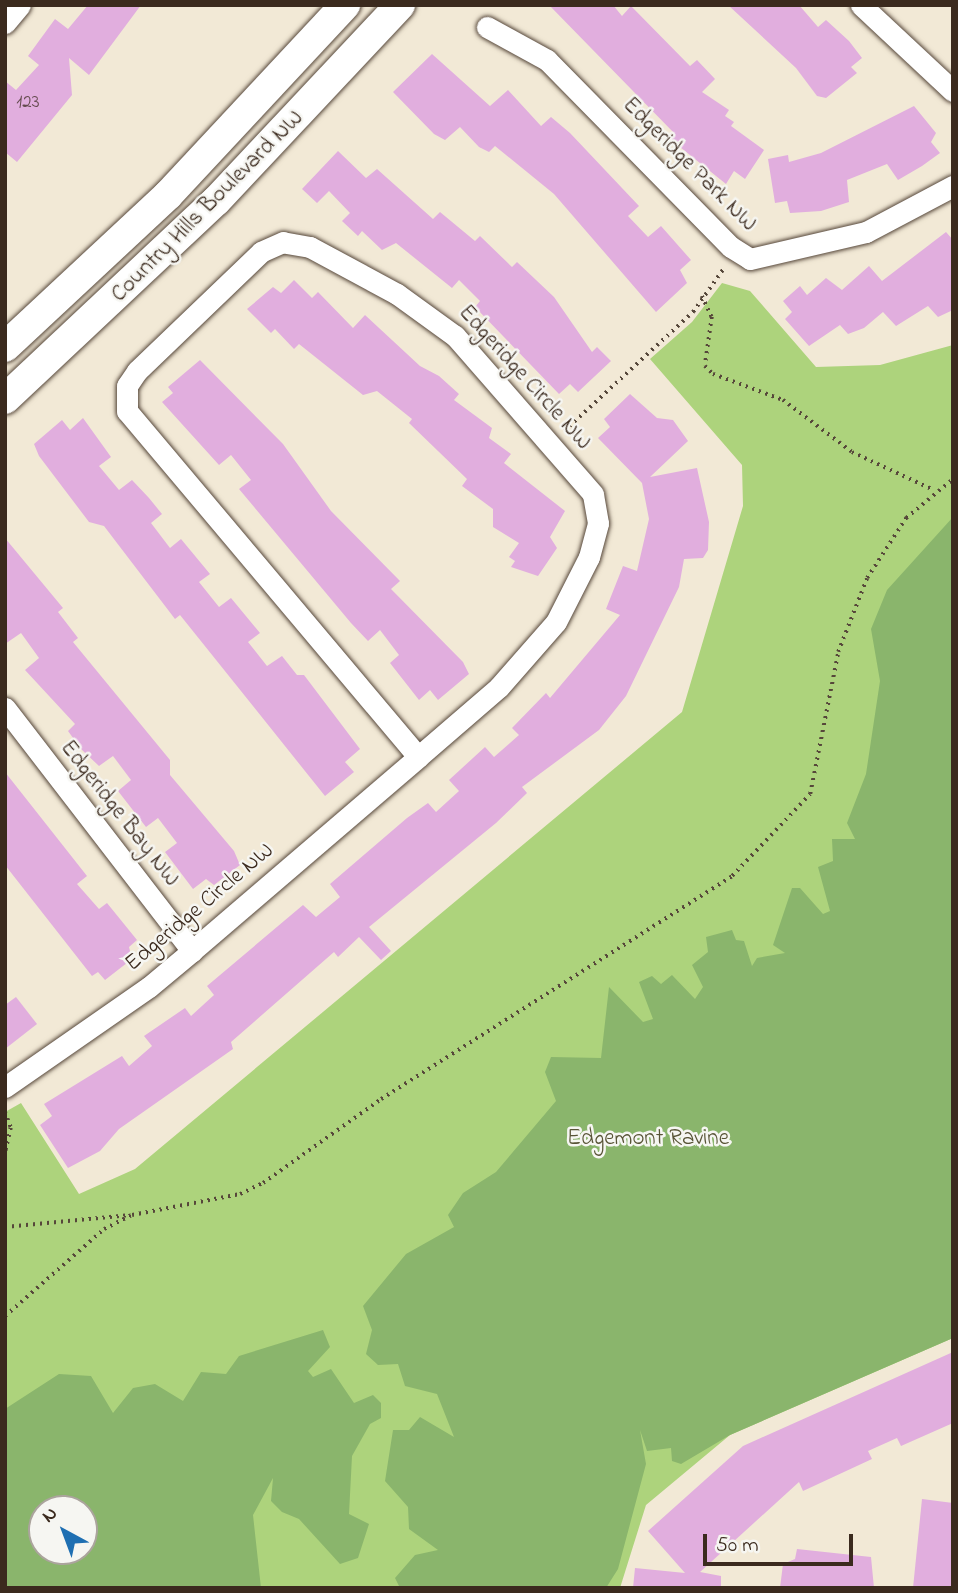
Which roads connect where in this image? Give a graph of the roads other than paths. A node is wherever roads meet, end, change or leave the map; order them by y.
1 (20, 5) edge
2 (345, 5) edge
3 (400, 5) edge
4 (861, 5) edge
5 (5, 23) edge
6 (487, 27) dead end
7 (953, 92) edge
8 (953, 186) edge
9 (5, 347) edge
10 (5, 399) edge
11 (5, 708) edge
12 (418, 757) junction
13 (192, 951) junction
14 (5, 1087) edge

1 - 5 street
2 - 9 main road, Country Hills Boulevard NW
3 - 10 main road, Country Hills Boulevard NW
4 - 7 street
6 - 8 street, Edgeridge Park NW
11 - 13 street, Edgeridge Bay NW
12 - 12 street, Edgeridge Circle NW
12 - 13 street, Edgeridge Circle NW
13 - 14 street, Edgeridge Circle NW

